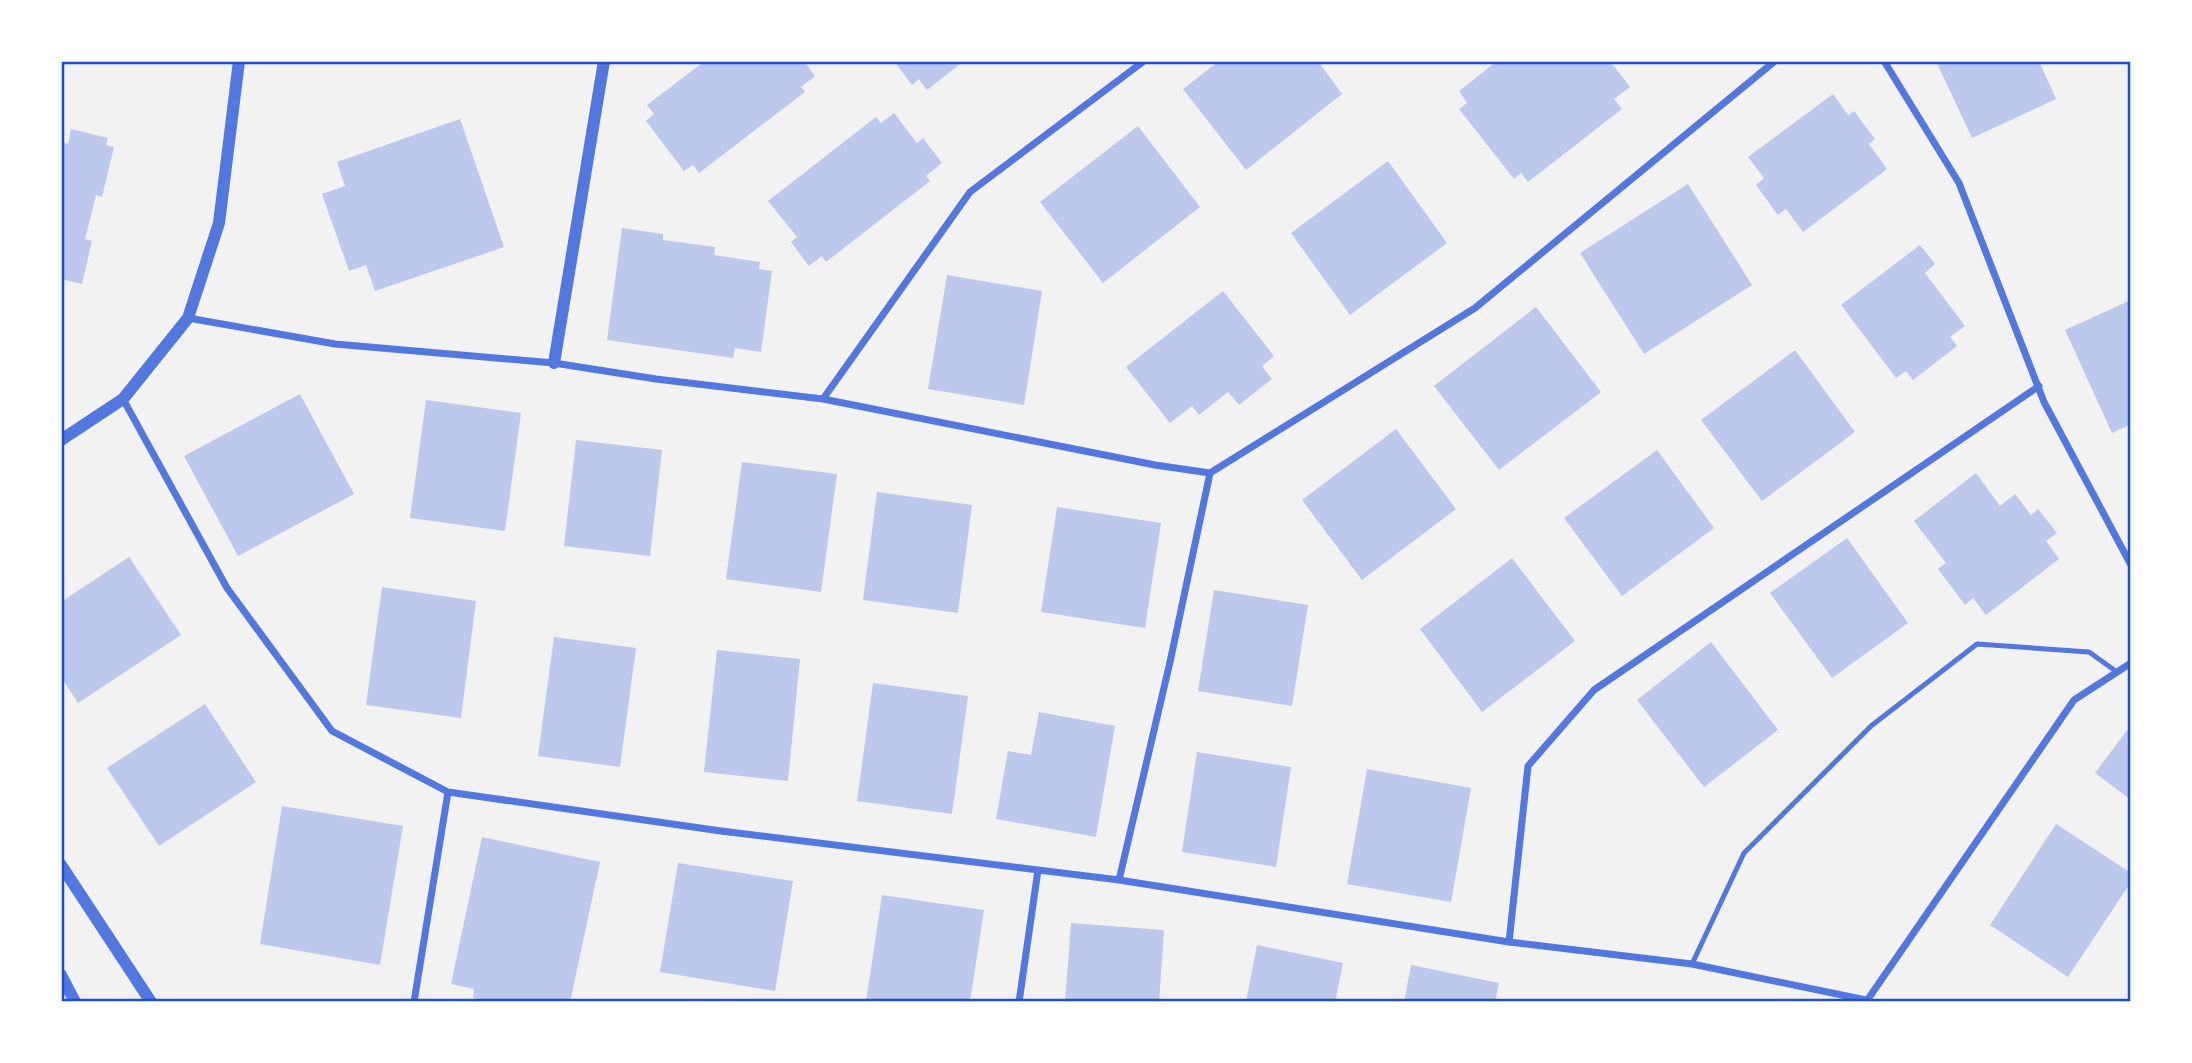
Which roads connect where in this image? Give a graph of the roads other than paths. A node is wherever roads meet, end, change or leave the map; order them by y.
1 (239, 61) edge
2 (604, 61) edge
3 (1144, 61) edge
4 (1775, 61) edge
5 (1884, 61) edge
6 (188, 318) junction
7 (554, 363) junction
8 (2039, 386) junction
9 (823, 398) junction
10 (123, 399) junction
11 (61, 440) edge
12 (1210, 473) junction
13 (2131, 565) edge
14 (2131, 663) edge
15 (2117, 672) junction
16 (447, 792) junction
17 (61, 865) edge
18 (1038, 870) junction
19 (1119, 880) junction
20 (1509, 942) junction
21 (1692, 964) junction
22 (61, 975) edge
23 (1866, 1001) edge
24 (75, 1002) edge
25 (151, 1002) edge
26 (414, 1002) edge
27 (1019, 1002) edge

1 - 6 street
2 - 7 street
3 - 9 street
4 - 12 street
5 - 8 street
6 - 7 street
6 - 10 street
7 - 9 street
8 - 13 street
8 - 20 street
9 - 12 street
10 - 11 street
10 - 16 street
12 - 19 street
14 - 15 street
15 - 21 lane
15 - 23 street
16 - 18 street
16 - 26 street
17 - 25 street
18 - 19 street
18 - 27 street
19 - 20 street
20 - 21 street
21 - 23 street
22 - 24 street

